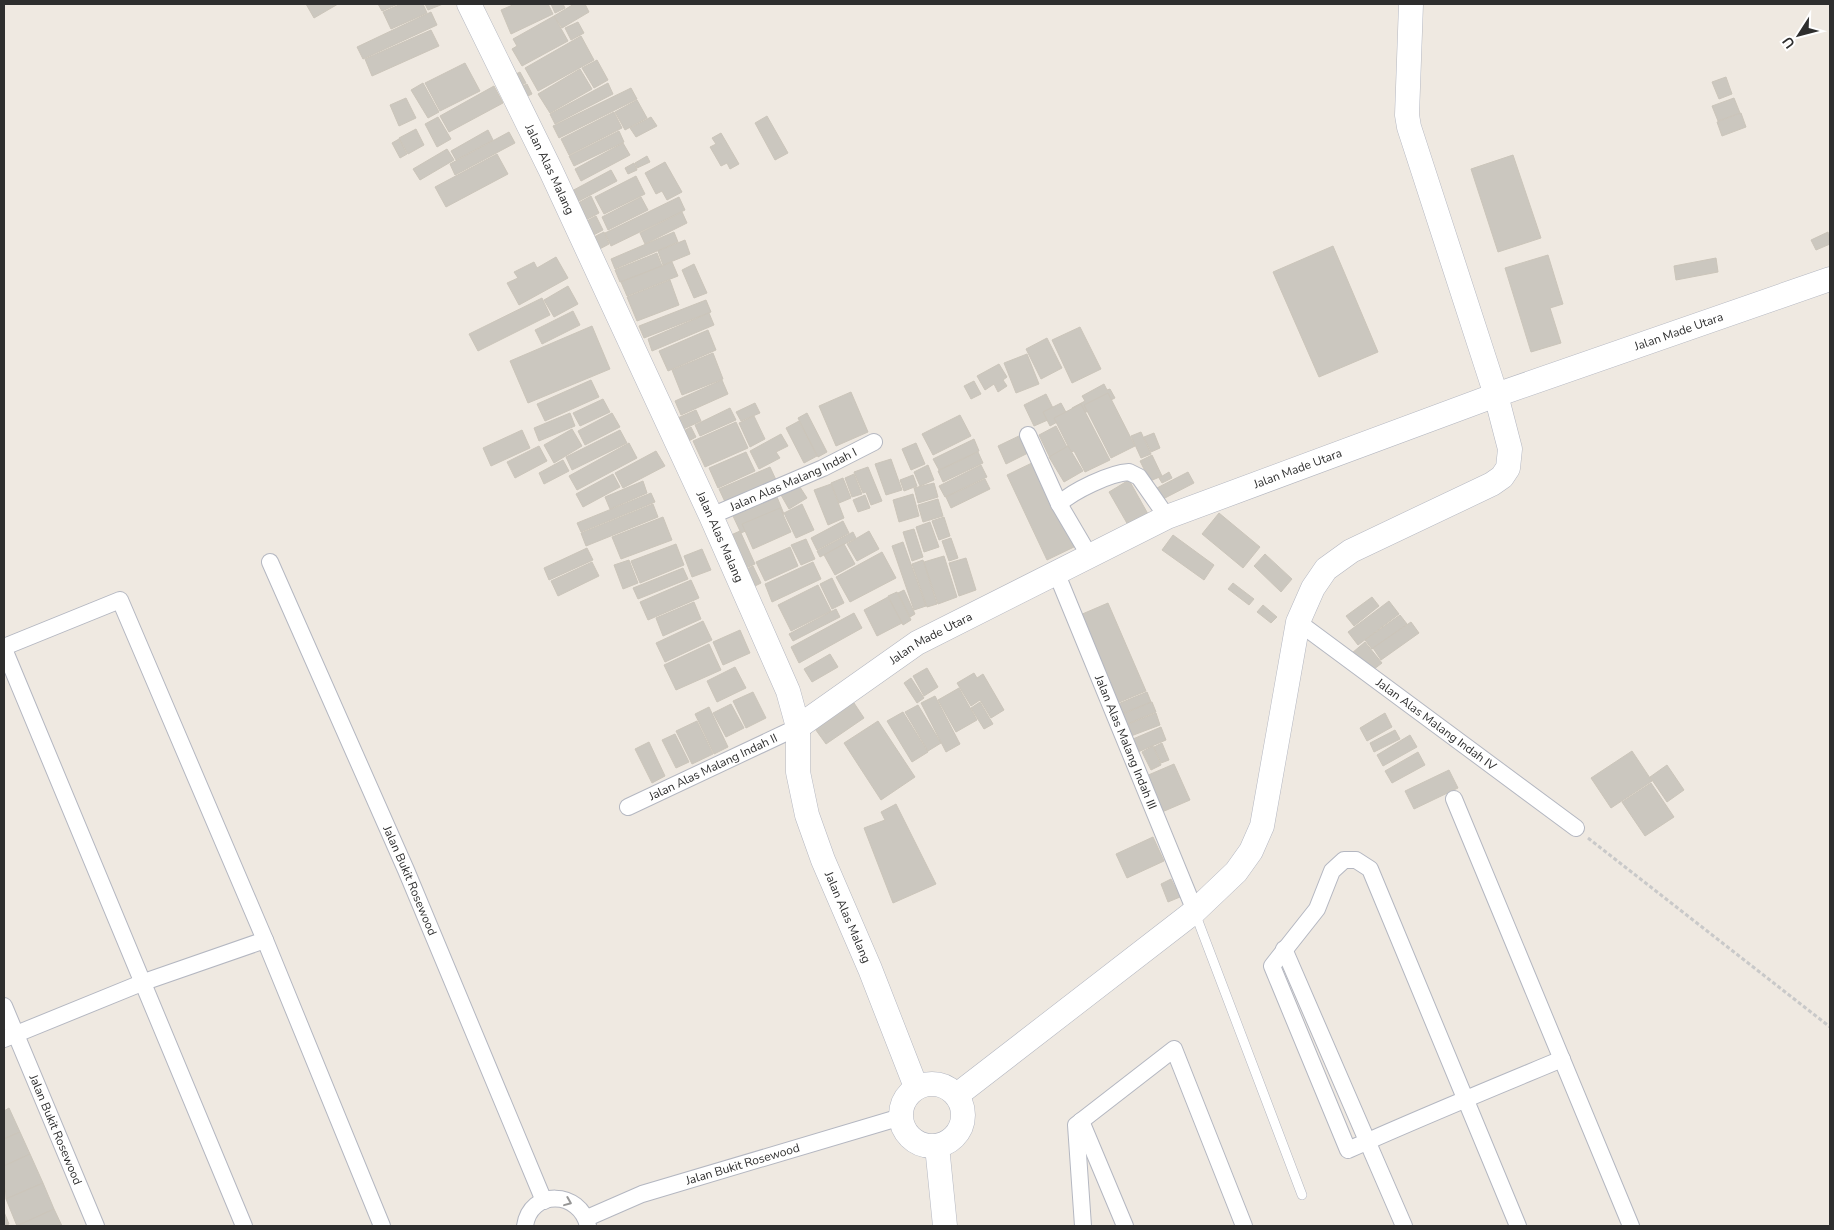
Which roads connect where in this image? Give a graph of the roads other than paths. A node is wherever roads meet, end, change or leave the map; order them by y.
1 (469, 4) edge
2 (1411, 4) edge
3 (1830, 279) edge
4 (1496, 395) junction
5 (1028, 435) dead end
6 (874, 442) dead end
7 (1059, 504) junction
8 (711, 516) junction
9 (1167, 517) junction
10 (1089, 555) junction
11 (270, 562) dead end
12 (1056, 572) junction
13 (1298, 622) junction
14 (4, 648) edge
15 (798, 727) junction
16 (1454, 799) dead end
17 (628, 807) dead end
18 (1576, 828) road end
19 (1195, 911) junction
20 (265, 940) junction
21 (144, 982) junction
22 (4, 1006) edge
23 (10, 1036) edge
24 (1562, 1059) junction
25 (916, 1087) junction
26 (957, 1095) junction
27 (1465, 1100) junction
28 (901, 1117) junction
29 (1081, 1121) junction
30 (1367, 1141) junction
31 (937, 1146) junction
32 (1302, 1195) dead end
33 (544, 1201) junction
34 (588, 1222) edge
35 (96, 1226) edge
36 (244, 1226) edge
37 (382, 1226) edge
38 (525, 1226) edge
39 (945, 1226) edge
40 (1082, 1226) edge
41 (1125, 1226) edge
42 (1244, 1226) edge
43 (1404, 1226) edge
44 (1518, 1226) edge
45 (1631, 1226) edge

1 - 8 main road, Jalan Alas Malang
2 - 4 main road
3 - 4 main road, Jalan Made Utara
4 - 9 main road, Jalan Made Utara
4 - 13 main road
5 - 7 street
6 - 8 street, Jalan Alas Malang Indah I
7 - 9 street
7 - 10 street
8 - 15 main road, Jalan Alas Malang
9 - 10 main road, Jalan Made Utara
10 - 12 main road, Jalan Made Utara
11 - 33 street, Jalan Bukit Rosewood
12 - 15 main road, Jalan Made Utara
12 - 19 street, Jalan Alas Malang Indah III
13 - 18 street, Jalan Alas Malang Indah IV
13 - 19 main road
14 - 20 street
14 - 21 street
15 - 17 street, Jalan Alas Malang Indah II
15 - 25 main road, Jalan Alas Malang
16 - 24 street
19 - 26 main road
19 - 32 lane
20 - 21 street
20 - 37 street
21 - 23 street
21 - 36 street
22 - 23 street, Jalan Bukit Rosewood
23 - 35 street, Jalan Bukit Rosewood
24 - 27 street
24 - 45 street
25 - 26 main road
25 - 28 main road
26 - 31 main road
27 - 30 street
27 - 30 street
27 - 44 street
28 - 31 main road
28 - 34 street, Jalan Bukit Rosewood
29 - 40 street
29 - 41 street
29 - 42 street
30 - 43 street
31 - 39 main road
33 -> 34 street
33 - 38 street

